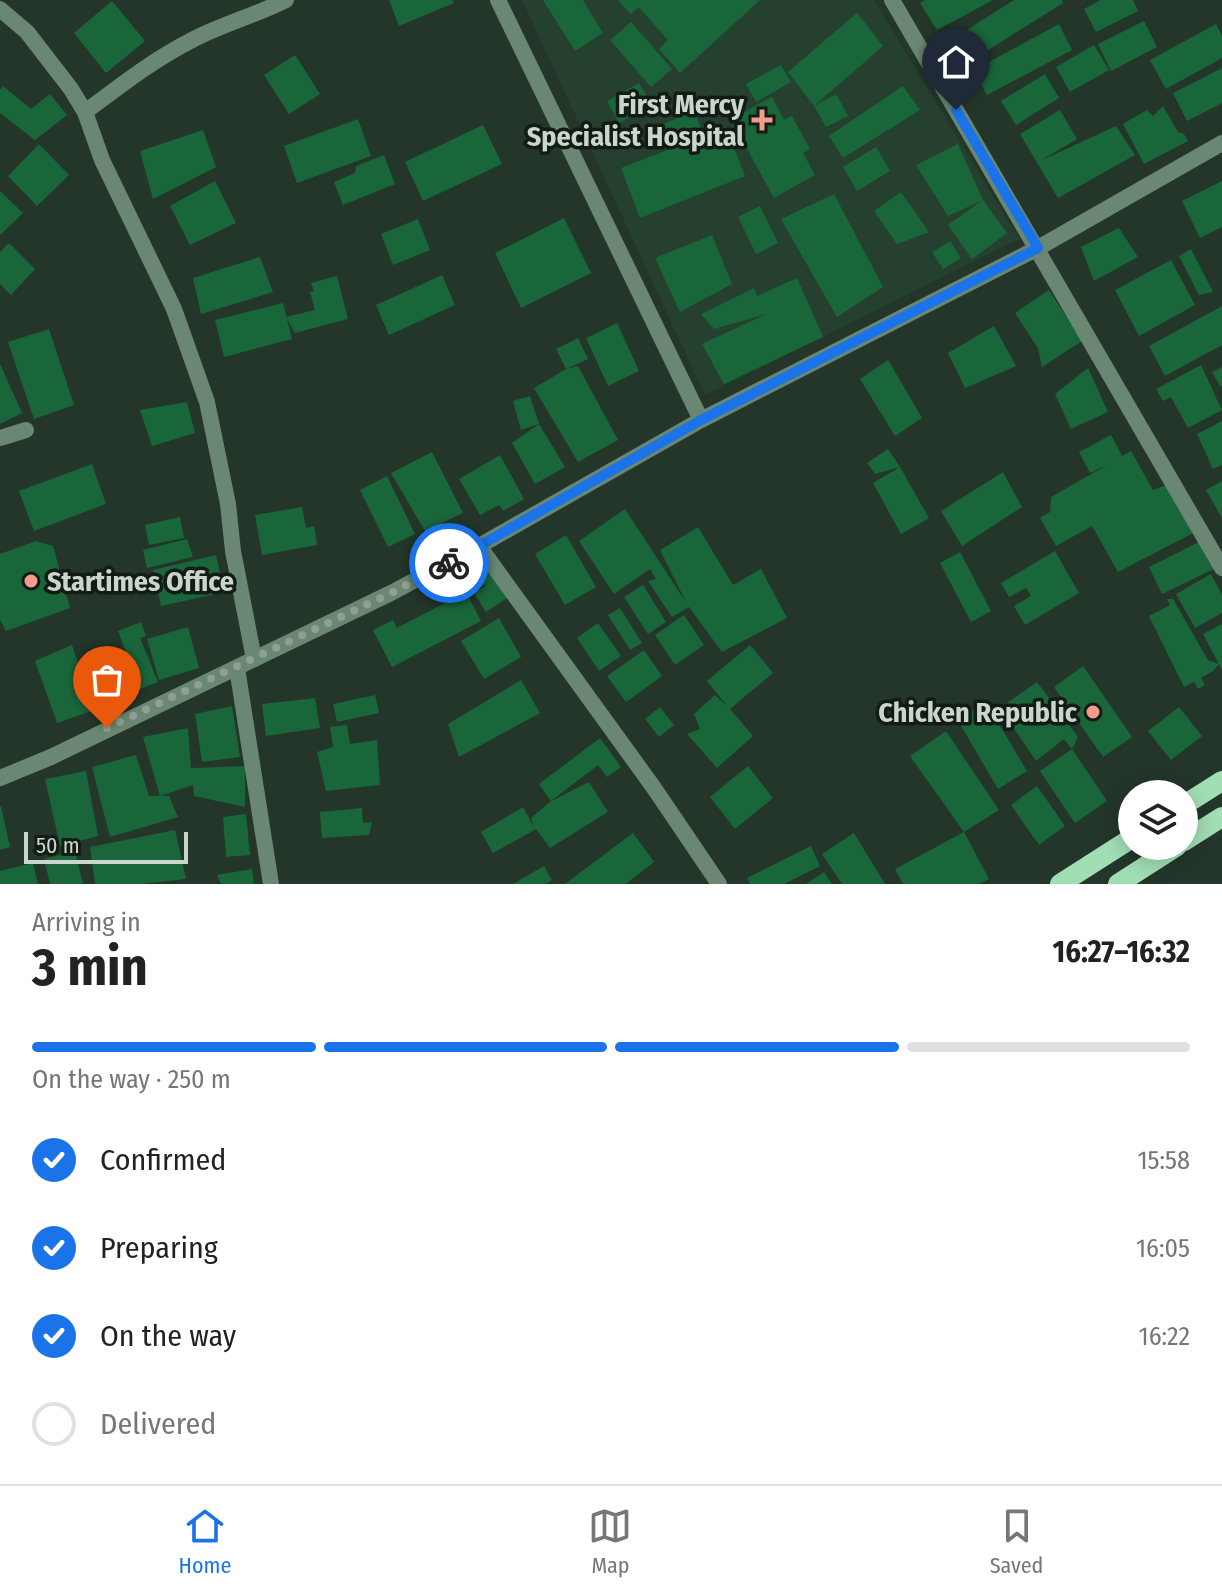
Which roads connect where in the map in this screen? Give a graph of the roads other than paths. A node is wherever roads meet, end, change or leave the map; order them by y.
1 (286, 0) edge
2 (498, 0) edge
3 (892, 0) edge
4 (0, 9) edge
5 (85, 112) junction
6 (1222, 143) edge
7 (1038, 248) junction
8 (701, 420) junction
9 (26, 430) dead end
10 (0, 438) edge
11 (479, 546) junction
12 (1222, 568) edge
13 (254, 659) junction
14 (237, 668) junction
15 (0, 778) edge
16 (1222, 781) edge
17 (1198, 796) edge
18 (1222, 817) edge
19 (1198, 832) edge
20 (1118, 847) edge
21 (1155, 860) edge
22 (271, 884) edge
23 (719, 884) edge
24 (1060, 884) edge
25 (1118, 884) edge

1 - 5 street
2 - 8 street
3 - 7 street
4 - 5 street
5 - 13 street
6 - 7 street
7 - 8 street
7 - 12 street
8 - 11 street
9 - 10 street
11 - 13 street
11 - 23 street
13 - 14 street
14 - 15 street
14 - 22 street
16 - 17 main road
18 - 19 main road
20 - 24 main road
21 - 25 main road

